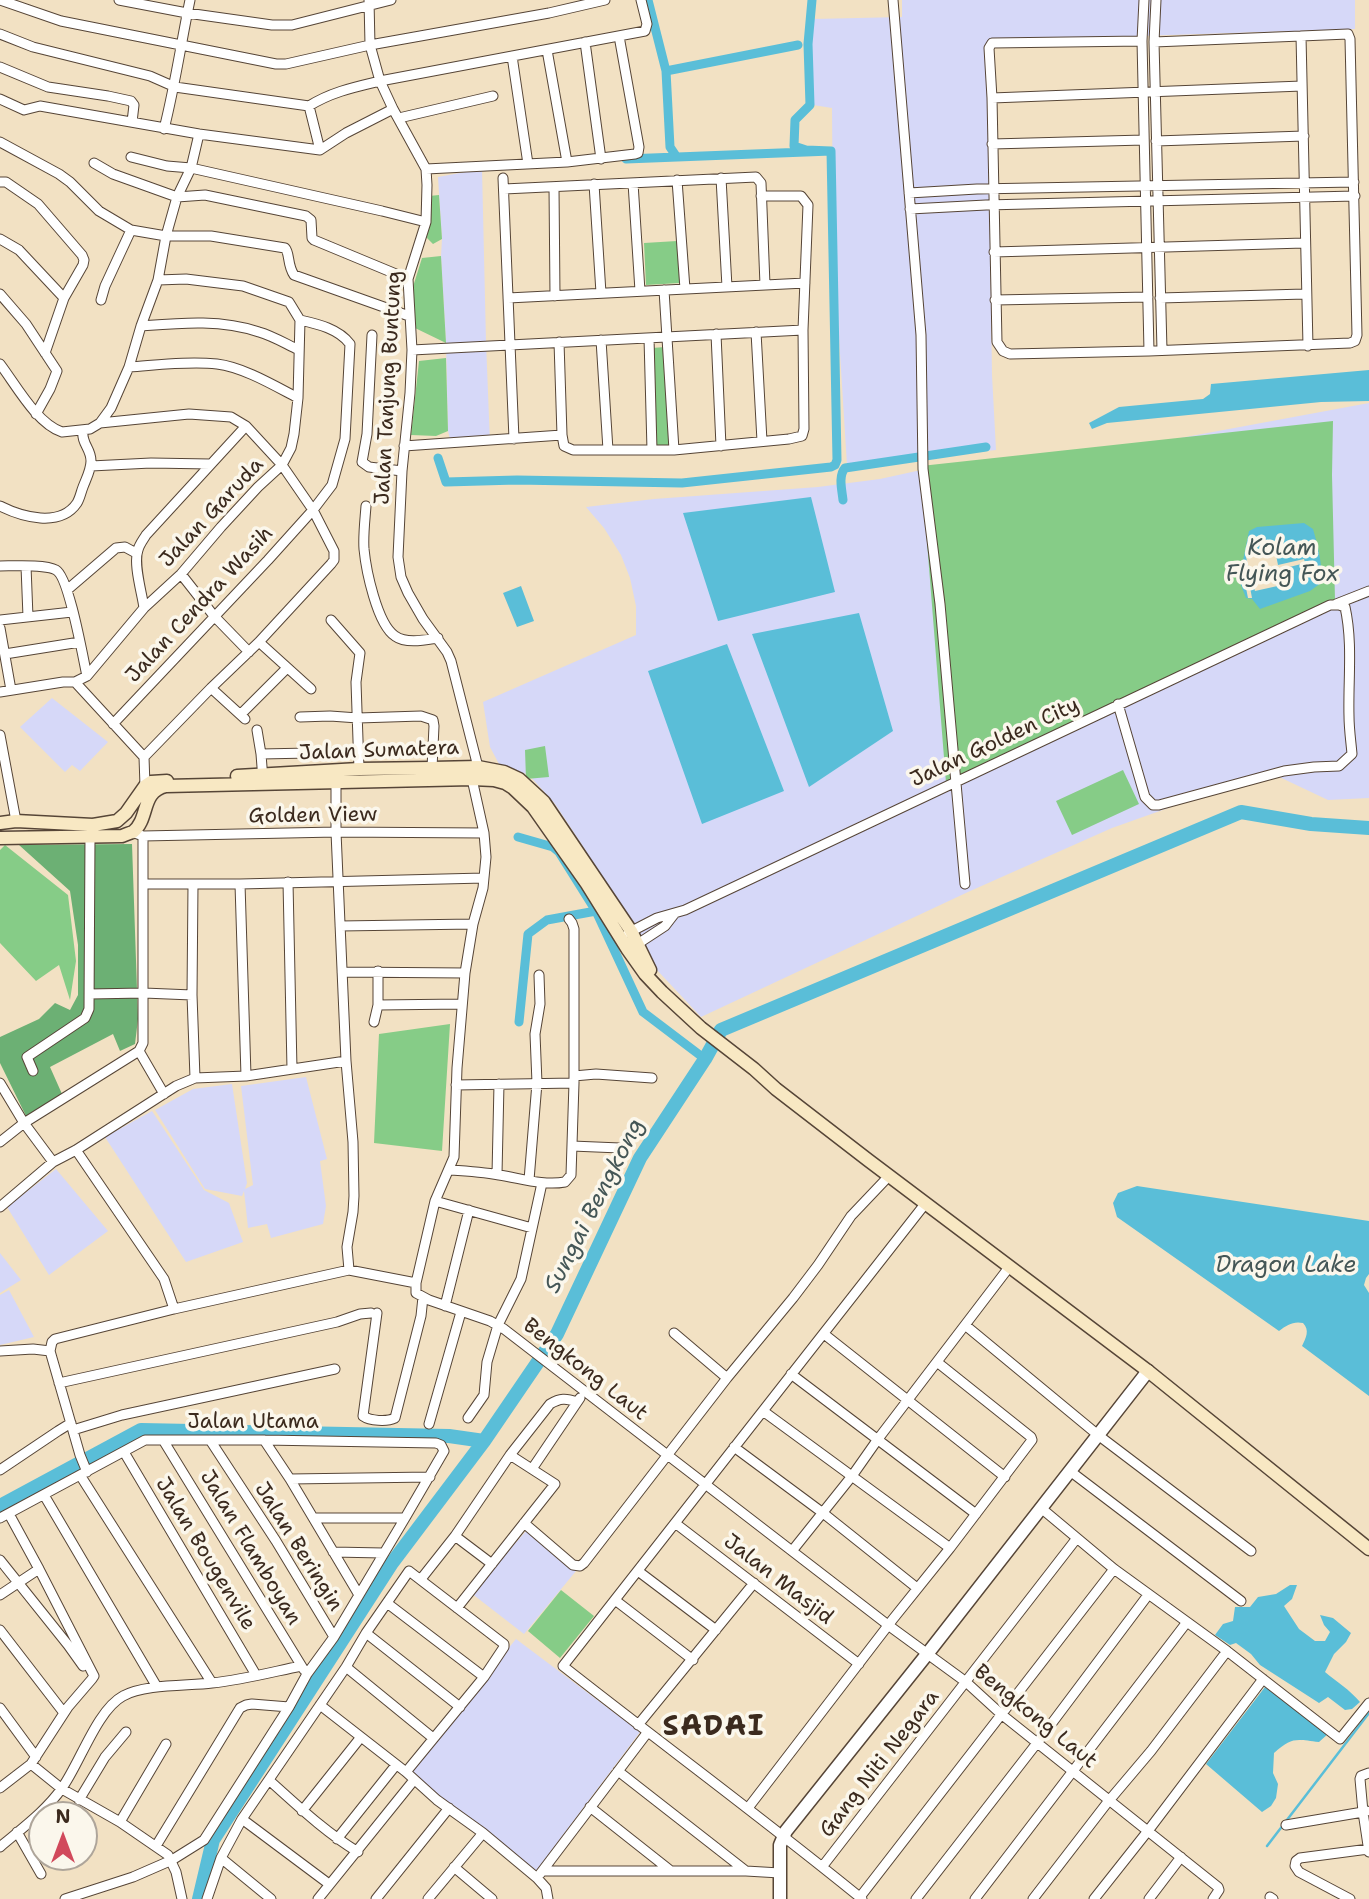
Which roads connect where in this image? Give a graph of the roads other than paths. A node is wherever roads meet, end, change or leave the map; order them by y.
1 (0, 0) edge
2 (119, 0) edge
3 (190, 0) edge
4 (391, 0) edge
5 (605, 0) edge
6 (640, 0) edge
7 (893, 0) edge
8 (369, 2) edge
9 (1144, 4) edge
10 (1156, 4) edge
11 (187, 13) junction
12 (0, 34) edge
13 (619, 36) junction
14 (1301, 36) junction
15 (1142, 41) junction
16 (584, 42) junction
17 (1154, 42) junction
18 (181, 45) junction
19 (370, 45) junction
20 (548, 50) junction
21 (512, 56) junction
22 (0, 67) edge
23 (380, 81) junction
24 (1302, 86) junction
25 (175, 87) junction
26 (1142, 92) junction
27 (1155, 92) junction
28 (493, 96) dead end
29 (992, 98) junction
30 (0, 99) edge
31 (309, 106) junction
32 (393, 109) junction
33 (399, 118) junction
34 (132, 122) junction
35 (164, 128) junction
36 (199, 134) junction
37 (1304, 136) junction
38 (1143, 140) junction
39 (1156, 141) junction
40 (0, 142) edge
41 (992, 145) junction
42 (320, 150) junction
43 (131, 157) dead end
44 (601, 159) junction
45 (567, 162) junction
46 (94, 163) dead end
47 (528, 164) junction
48 (191, 168) junction
49 (426, 169) junction
50 (503, 178) dead end
51 (721, 178) junction
52 (677, 180) junction
53 (0, 182) edge
54 (1354, 182) junction
55 (633, 183) junction
56 (1304, 183) junction
57 (594, 184) junction
58 (1230, 184) junction
59 (1145, 186) junction
60 (1157, 186) junction
61 (554, 187) junction
62 (1069, 188) junction
63 (503, 189) junction
64 (977, 189) junction
65 (993, 189) junction
66 (909, 193) junction
67 (1355, 196) junction
68 (177, 197) junction
69 (761, 197) junction
70 (1304, 197) junction
71 (1231, 199) junction
72 (1158, 201) junction
73 (1145, 202) junction
74 (1070, 204) junction
75 (993, 205) junction
76 (978, 206) junction
77 (910, 209) junction
78 (426, 222) junction
79 (131, 230) junction
80 (166, 236) junction
81 (0, 239) edge
82 (1304, 243) junction
83 (1158, 248) junction
84 (1147, 249) junction
85 (994, 253) junction
86 (408, 279) junction
87 (158, 280) junction
88 (806, 283) junction
89 (765, 285) junction
90 (727, 287) junction
91 (685, 289) junction
92 (664, 290) junction
93 (640, 291) junction
94 (601, 293) junction
95 (0, 294) edge
96 (1306, 294) junction
97 (555, 296) junction
98 (1148, 297) junction
99 (508, 298) junction
100 (1160, 298) junction
101 (64, 299) junction
102 (101, 300) dead end
103 (995, 300) junction
104 (409, 316) junction
105 (300, 320) junction
106 (141, 326) junction
107 (803, 330) junction
108 (756, 332) junction
109 (716, 334) junction
110 (372, 335) dead end
111 (667, 337) junction
112 (649, 338) junction
113 (601, 340) junction
114 (559, 342) junction
115 (510, 345) junction
116 (1308, 346) junction
117 (299, 350) junction
118 (412, 350) junction
119 (1149, 351) junction
120 (1161, 351) junction
121 (46, 354) junction
122 (0, 364) edge
123 (129, 367) junction
124 (298, 398) junction
125 (36, 414) junction
126 (100, 423) junction
127 (246, 426) junction
128 (83, 430) junction
129 (562, 435) junction
130 (514, 439) junction
131 (762, 441) junction
132 (404, 446) junction
133 (721, 446) junction
134 (608, 450) junction
135 (652, 450) junction
136 (674, 450) junction
137 (210, 464) junction
138 (282, 465) junction
139 (91, 466) junction
140 (402, 471) junction
141 (0, 506) edge
142 (366, 506) dead end
143 (313, 510) junction
144 (136, 553) junction
145 (0, 566) edge
146 (26, 566) junction
147 (181, 574) junction
148 (67, 590) junction
149 (1369, 591) edge
150 (1333, 605) junction
151 (144, 608) junction
152 (72, 612) junction
153 (214, 616) junction
154 (28, 617) junction
155 (0, 620) edge
156 (331, 620) dead end
157 (0, 628) edge
158 (438, 638) junction
159 (80, 642) junction
160 (259, 642) junction
161 (249, 652) junction
162 (5, 654) junction
163 (287, 667) junction
164 (87, 676) junction
165 (75, 682) junction
166 (211, 688) junction
167 (11, 690) junction
168 (311, 690) dead end
169 (0, 692) edge
170 (1118, 704) junction
171 (300, 717) dead end
172 (358, 718) junction
173 (113, 724) junction
174 (257, 730) dead end
175 (0, 736) edge
176 (358, 752) junction
177 (431, 752) junction
178 (261, 754) junction
179 (144, 758) junction
180 (432, 768) junction
181 (359, 769) junction
182 (475, 773) junction
183 (263, 779) junction
184 (956, 781) junction
185 (336, 782) junction
186 (145, 786) junction
187 (16, 821) junction
188 (0, 823) edge
189 (336, 832) junction
190 (484, 833) junction
191 (138, 834) junction
192 (90, 837) junction
193 (0, 838) edge
194 (484, 878) junction
195 (288, 882) junction
196 (339, 882) junction
197 (143, 884) junction
198 (240, 884) junction
199 (965, 884) dead end
200 (193, 885) junction
201 (675, 913) junction
202 (569, 919) dead end
203 (472, 924) junction
204 (340, 926) junction
205 (626, 935) junction
206 (633, 948) junction
207 (378, 971) junction
208 (342, 972) junction
209 (465, 973) junction
210 (539, 975) dead end
211 (144, 993) junction
212 (89, 994) junction
213 (192, 995) junction
214 (462, 1004) junction
215 (378, 1005) junction
216 (374, 1022) dead end
217 (139, 1051) junction
218 (346, 1061) junction
219 (292, 1069) junction
220 (33, 1071) dead end
221 (246, 1076) junction
222 (652, 1077) dead end
223 (195, 1079) junction
224 (574, 1079) junction
225 (0, 1083) edge
226 (537, 1083) junction
227 (499, 1084) junction
228 (456, 1085) junction
229 (164, 1094) junction
230 (24, 1123) junction
231 (0, 1143) edge
232 (572, 1146) junction
233 (620, 1148) dead end
234 (76, 1150) junction
235 (53, 1162) junction
236 (449, 1170) junction
237 (497, 1174) junction
238 (889, 1176) junction
239 (529, 1180) junction
240 (542, 1183) junction
241 (435, 1201) junction
242 (925, 1204) junction
243 (0, 1207) edge
244 (469, 1210) junction
245 (532, 1228) junction
246 (1010, 1266) junction
247 (348, 1270) junction
248 (416, 1283) junction
249 (423, 1297) junction
250 (446, 1306) junction
251 (174, 1309) junction
252 (461, 1312) junction
253 (498, 1325) junction
254 (965, 1325) junction
255 (674, 1333) dead end
256 (824, 1334) junction
257 (0, 1351) edge
258 (50, 1351) junction
259 (937, 1362) junction
260 (335, 1369) dead end
261 (1148, 1371) junction
262 (791, 1374) junction
263 (727, 1378) junction
264 (59, 1383) junction
265 (585, 1392) junction
266 (907, 1401) junction
267 (577, 1402) junction
268 (763, 1411) junction
269 (468, 1418) dead end
270 (429, 1424) dead end
271 (72, 1427) junction
272 (1098, 1435) junction
273 (878, 1439) junction
274 (163, 1440) junction
275 (210, 1440) junction
276 (264, 1440) junction
277 (734, 1447) junction
278 (124, 1452) junction
279 (510, 1455) junction
280 (667, 1455) junction
281 (532, 1469) junction
282 (0, 1470) edge
283 (84, 1471) junction
284 (1070, 1471) junction
285 (852, 1476) junction
286 (430, 1477) junction
287 (1005, 1477) junction
288 (290, 1479) junction
289 (705, 1484) junction
290 (44, 1495) junction
291 (1041, 1508) junction
292 (823, 1513) junction
293 (976, 1514) junction
294 (4, 1516) edge
295 (314, 1518) junction
296 (405, 1518) junction
297 (524, 1523) junction
298 (675, 1523) junction
299 (455, 1536) junction
300 (1077, 1538) junction
301 (950, 1548) junction
302 (1369, 1549) edge
303 (792, 1551) junction
304 (1251, 1551) dead end
305 (333, 1552) junction
306 (383, 1553) junction
307 (0, 1560) edge
308 (492, 1564) junction
309 (39, 1569) junction
310 (1114, 1569) junction
311 (638, 1571) junction
312 (421, 1579) junction
313 (18, 1583) junction
314 (754, 1583) junction
315 (917, 1588) junction
316 (0, 1595) edge
317 (359, 1595) junction
318 (1148, 1595) junction
319 (615, 1600) junction
320 (1241, 1601) dead end
321 (387, 1603) junction
322 (457, 1608) junction
323 (1186, 1622) junction
324 (888, 1625) junction
325 (0, 1630) edge
326 (716, 1630) junction
327 (366, 1633) junction
328 (334, 1637) junction
329 (1227, 1651) junction
330 (928, 1653) junction
331 (693, 1660) junction
332 (859, 1664) junction
333 (346, 1667) junction
334 (304, 1670) junction
335 (256, 1675) junction
336 (93, 1676) junction
337 (484, 1677) junction
338 (1263, 1679) junction
339 (966, 1682) junction
340 (212, 1683) junction
341 (157, 1687) junction
342 (1369, 1703) edge
343 (320, 1705) junction
344 (289, 1707) junction
345 (460, 1707) junction
346 (0, 1708) edge
347 (64, 1713) junction
348 (1001, 1714) junction
349 (638, 1725) junction
350 (125, 1732) dead end
351 (647, 1733) junction
352 (361, 1738) junction
353 (433, 1738) junction
354 (1037, 1743) junction
355 (166, 1744) dead end
356 (33, 1760) junction
357 (396, 1765) junction
358 (618, 1770) junction
359 (1074, 1771) junction
360 (406, 1772) junction
361 (1369, 1773) edge
362 (270, 1780) junction
363 (414, 1780) junction
364 (0, 1786) edge
365 (62, 1789) junction
366 (79, 1800) junction
367 (1110, 1800) junction
368 (590, 1807) junction
369 (449, 1808) junction
370 (748, 1808) junction
371 (302, 1811) junction
372 (1366, 1812) edge
373 (242, 1819) junction
374 (120, 1822) junction
375 (1286, 1825) dead end
376 (1149, 1831) junction
377 (17, 1832) junction
378 (482, 1833) junction
379 (782, 1837) junction
380 (337, 1839) junction
381 (0, 1846) edge
382 (156, 1846) junction
383 (1369, 1850) edge
384 (358, 1852) junction
385 (1181, 1857) junction
386 (221, 1858) junction
387 (172, 1860) junction
388 (454, 1867) junction
389 (822, 1867) junction
390 (671, 1871) junction
391 (746, 1871) junction
392 (780, 1872) junction
393 (41, 1874) dead end
394 (540, 1874) junction
395 (329, 1884) junction
396 (430, 1898) edge
397 (861, 1898) edge
398 (65, 1899) edge
399 (182, 1899) edge
400 (207, 1899) edge
401 (271, 1899) edge
402 (318, 1899) edge
403 (376, 1899) edge
404 (492, 1899) edge
405 (548, 1899) edge
406 (780, 1899) edge
407 (916, 1899) edge
408 (975, 1899) edge
409 (1033, 1899) edge
410 (1094, 1899) edge
411 (1149, 1899) edge
412 (1213, 1899) edge
413 (1350, 1899) edge

1 - 18 street
2 - 11 street
3 - 11 street
4 - 8 street
5 - 19 street
6 - 13 street
7 - 66 street
8 - 11 street
8 - 19 street, Jalan Tanjung Buntung
9 - 10 street
9 - 15 street
10 - 17 street
11 - 18 street
12 - 25 street
13 - 16 street
13 - 44 street
14 - 17 street
14 - 24 street
14 - 54 street
15 - 26 street
15 - 29 street
16 - 20 street
16 - 44 street
17 - 27 street
18 - 19 street
18 - 25 street
19 - 23 street, Jalan Tanjung Buntung
20 - 21 street
20 - 45 street
21 - 23 street
21 - 47 street
22 - 34 street
23 - 31 street
23 - 32 street, Jalan Tanjung Buntung
24 - 27 street
24 - 37 street
25 - 31 street
25 - 35 street
26 - 27 street
26 - 29 street
26 - 38 street
27 - 39 street
28 - 33 street
29 - 41 street
30 - 34 street
31 - 42 street
32 - 33 street, Jalan Tanjung Buntung
32 - 42 street
33 - 49 street, Jalan Tanjung Buntung
34 - 35 street
35 - 36 street
36 - 42 street
36 - 48 street
37 - 39 street
37 - 56 street
38 - 41 street
38 - 59 street
39 - 60 street
40 - 79 street
41 - 65 street
43 - 48 street
44 - 45 street
45 - 47 street
46 - 68 street
47 - 49 street
48 - 68 street
48 - 78 street
49 - 78 street, Jalan Tanjung Buntung
50 - 63 street
51 - 52 street
51 - 69 street
51 - 90 street
52 - 55 street
52 - 91 street
53 - 101 street
54 - 56 street
54 - 67 street
55 - 57 street
55 - 93 street
56 - 58 street
56 - 70 street
57 - 61 street
57 - 94 street
58 - 60 street
58 - 71 street
59 - 60 street
59 - 62 street
59 - 73 street
60 - 72 street
61 - 63 street
61 - 97 street
62 - 65 street
62 - 74 street
63 - 99 street
64 - 65 street
64 - 66 street
64 - 76 street
65 - 75 street
66 - 77 street
67 - 70 street
67 - 116 street
68 - 80 street
68 - 86 street
69 - 88 street
69 - 89 street
70 - 71 street
70 - 82 street
71 - 72 street
72 - 73 street
72 - 83 street
73 - 74 street
73 - 84 street
74 - 75 street
75 - 76 street
75 - 85 street
76 - 77 street
77 - 184 street
78 - 86 street, Jalan Tanjung Buntung
79 - 80 street
79 - 102 street
80 - 87 street
80 - 104 street
81 - 101 street
82 - 83 street
82 - 96 street
83 - 84 street
83 - 100 street
84 - 85 street
84 - 98 street
85 - 103 street
86 - 104 street, Jalan Tanjung Buntung
87 - 105 street
87 - 106 street
88 - 89 street
88 - 107 street
89 - 90 street
90 - 91 street
91 - 92 street
92 - 93 street
92 - 111 street
93 - 94 street
94 - 97 street
95 - 121 street
96 - 100 street
96 - 116 street
97 - 99 street
98 - 103 street
98 - 119 street
99 - 115 street
100 - 120 street
101 - 121 street
103 - 119 street
104 - 118 street, Jalan Tanjung Buntung
105 - 117 street, Jalan Garuda
105 - 143 street, Jalan Cendra Wasih
106 - 117 street
106 - 123 street
107 - 108 street
107 - 131 street
108 - 109 street
108 - 131 street
109 - 111 street
109 - 133 street
110 - 140 street
111 - 112 street
111 - 136 street
112 - 113 street
112 - 135 street
113 - 114 street
113 - 134 street
114 - 115 street
114 - 129 street
115 - 118 street
115 - 130 street
116 - 120 street
117 - 124 street, Jalan Garuda
118 - 132 street, Jalan Tanjung Buntung
119 - 120 street
121 - 125 street
122 - 125 street
123 - 124 street
123 - 126 street
124 - 138 street, Jalan Garuda
125 - 128 street
126 - 127 street
126 - 128 street
127 - 137 street
127 - 138 street
128 - 139 street
129 - 130 street
129 - 134 street
130 - 132 street
131 - 133 street
132 - 140 street, Jalan Tanjung Buntung
133 - 136 street
134 - 135 street
135 - 136 street
137 - 139 street
137 - 144 street
138 - 143 street
138 - 147 street, Jalan Garuda
139 - 141 street
140 - 158 street, Jalan Tanjung Buntung
142 - 158 street
143 - 153 street, Jalan Cendra Wasih
143 - 160 street
144 - 148 street
144 - 151 street
145 - 146 street
146 - 148 street
146 - 154 street
147 - 151 street, Jalan Garuda
147 - 153 street
148 - 152 street
149 - 150 street, Jalan Golden City
150 - 170 street, Jalan Golden City
150 - 170 street
151 - 164 street, Jalan Garuda
152 - 154 street
152 - 159 street
153 - 161 street
153 - 173 street, Jalan Cendra Wasih
154 - 155 street
156 - 172 street
157 - 162 street
158 - 182 street, Jalan Tanjung Buntung
159 - 162 street
159 - 164 street
160 - 161 street
160 - 163 street
161 - 166 street
162 - 167 street
163 - 166 street
163 - 168 street
164 - 165 street, Jalan Garuda
165 - 167 street, Jalan Garuda
165 - 173 street
166 - 179 street
167 - 169 street, Jalan Garuda
170 - 184 street, Jalan Golden City
171 - 172 street
172 - 176 street
172 - 177 street
173 - 179 street
174 - 178 street
175 - 187 street
176 - 177 street
176 - 178 street
176 - 181 street
177 - 180 street
178 - 183 street
179 - 186 street
180 - 181 main road, Jalan Sumatera
180 - 182 main road, Jalan Sumatera
181 - 183 main road, Jalan Sumatera
182 - 185 main road, Jalan Sumatera
182 - 190 street
182 - 205 main road, Jalan Sumatera
183 - 185 main road, Jalan Sumatera
183 - 186 main road, Jalan Sumatera
183 - 191 main road, Jalan Sumatera
184 - 199 street
184 - 201 street, Jalan Golden City
185 - 189 street
186 - 187 main road
187 - 188 main road
189 - 190 street, Golden View
189 - 191 street, Golden View
189 - 196 street
190 - 194 street
191 - 192 main road
191 - 197 street
192 - 193 main road
192 - 212 street
194 - 196 street
194 - 203 street
195 - 196 street
195 - 198 street
195 - 219 street
196 - 204 street
197 - 200 street
197 - 211 street
198 - 200 street
198 - 221 street
200 - 213 street
201 - 205 street, Jalan Golden City
201 - 206 street, Jalan Golden City
202 - 224 street
203 - 204 street
203 - 209 street
204 - 208 street
205 - 206 main road, Jalan Sumatera
206 - 238 main road, Jalan Sumatera
207 - 208 street
207 - 209 street
207 - 215 street
208 - 218 street
209 - 214 street
210 - 226 street
211 - 212 street
211 - 213 street
211 - 217 street
212 - 220 street
213 - 223 street
214 - 215 street
214 - 228 street
215 - 216 street
217 - 229 street
217 - 230 street
218 - 219 street
218 - 247 street
219 - 221 street
221 - 223 street
222 - 224 street
223 - 229 street
224 - 226 street
224 - 232 street
225 - 230 street
226 - 227 street
226 - 239 street
227 - 228 street
227 - 237 street
228 - 236 street
229 - 234 street
230 - 231 street
230 - 235 street
232 - 233 street
232 - 240 street
234 - 235 street
234 - 251 street
235 - 243 street
236 - 237 street
236 - 241 street
237 - 239 street
238 - 242 main road, Jalan Sumatera
238 - 263 street
239 - 240 street
240 - 245 street
241 - 244 street
241 - 248 street
242 - 246 main road, Jalan Sumatera
242 - 256 street
244 - 245 street
244 - 250 street
245 - 253 street
246 - 254 street
246 - 261 main road, Jalan Sumatera
247 - 248 street
247 - 251 street
248 - 249 street
249 - 250 street, Bengkong Laut
249 - 264 street
250 - 252 street, Bengkong Laut
251 - 258 street
252 - 253 street, Bengkong Laut
252 - 270 street
253 - 265 street, Bengkong Laut
253 - 269 street
254 - 259 street
254 - 272 street
255 - 263 street
256 - 262 street
256 - 266 street
257 - 258 street
258 - 264 street
259 - 266 street
259 - 287 street
260 - 271 street
261 - 272 street
261 - 302 main road, Jalan Sumatera
262 - 268 street
262 - 273 street
263 - 280 street
264 - 271 street
265 - 267 street
265 - 280 street, Bengkong Laut
266 - 273 street
266 - 287 street
267 - 279 street
267 - 281 street
268 - 277 street
268 - 285 street
271 - 282 street
271 - 283 street
272 - 284 street
272 - 304 street
273 - 285 street
273 - 293 street
274 - 275 street, Jalan Utama
274 - 278 street, Jalan Utama
274 - 334 street, Jalan Flamboyan
275 - 276 street, Jalan Utama
275 - 328 street, Jalan Beringin
276 - 286 street, Jalan Utama
276 - 288 street
277 - 289 street
277 - 292 street
278 - 283 street, Jalan Utama
278 - 335 street, Jalan Bougenvile
279 - 281 street
279 - 299 street
280 - 289 street, Bengkong Laut
280 - 297 street
281 - 297 street
283 - 290 street, Jalan Utama
283 - 340 street
284 - 291 street
284 - 320 street
285 - 292 street
285 - 301 street
286 - 288 street
286 - 296 street, Jalan Utama
287 - 293 street
288 - 295 street
289 - 298 street
289 - 303 street, Bengkong Laut
290 - 294 street, Jalan Utama
290 - 341 street
291 - 300 street
291 - 330 street
292 - 303 street
292 - 315 street
293 - 301 street
294 - 309 street
295 - 296 street
295 - 305 street
296 - 306 street, Jalan Utama
297 - 308 street
298 - 311 street
298 - 314 street, Jalan Masjid
299 - 308 street
299 - 312 street
300 - 310 street
300 - 339 street, Gang Niti Negara
301 - 315 street
303 - 324 street, Bengkong Laut
305 - 306 street
305 - 317 street
306 - 317 street, Jalan Utama
307 - 313 street
308 - 322 street
309 - 313 street
309 - 336 street
310 - 318 street
310 - 348 street
311 - 319 street
311 - 326 street
312 - 321 street
312 - 322 street
313 - 316 street
313 - 336 street
314 - 326 street
314 - 332 street, Jalan Masjid
315 - 324 street
317 - 328 street, Jalan Utama
318 - 323 street
318 - 354 street
319 - 331 street
319 - 349 street
321 - 327 street
321 - 337 street
322 - 337 street
323 - 329 street
323 - 359 street
324 - 330 street, Bengkong Laut
324 - 332 street
325 - 347 street
326 - 331 street
327 - 333 street
327 - 345 street
328 - 334 street, Jalan Beringin
329 - 338 street
329 - 367 street
330 - 339 street, Bengkong Laut
330 - 379 street
331 - 349 street
332 - 370 street
333 - 343 street
333 - 353 street
334 - 335 street
334 - 344 street, Jalan Beringin
335 - 340 street
336 - 347 street
337 - 345 street
338 - 342 street
338 - 376 street
339 - 348 street, Bengkong Laut
339 - 389 street, Gang Niti Negara
340 - 341 street
341 - 365 street
343 - 352 street
343 - 362 street
344 - 382 street
344 - 387 street, Jalan Beringin
345 - 353 street
346 - 356 street
347 - 356 street
348 - 354 street, Bengkong Laut
348 - 397 street
349 - 351 street
350 - 366 street
351 - 358 street
351 - 370 street
352 - 357 street
352 - 371 street
353 - 360 street
354 - 359 street, Bengkong Laut
354 - 407 street
355 - 374 street
356 - 364 street
356 - 365 street
357 - 360 street
357 - 380 street
358 - 368 street
358 - 391 street
359 - 367 street, Bengkong Laut
359 - 408 street
360 - 363 street
361 - 372 street
362 - 371 street
362 - 373 street
363 - 369 street
363 - 384 street
365 - 366 street
365 - 377 street
366 - 374 street
367 - 376 street, Bengkong Laut
367 - 409 street
368 - 390 street
368 - 394 street
369 - 378 street
369 - 403 street
370 - 379 street
371 - 380 street
372 - 375 street
372 - 383 street
373 - 386 street
373 - 395 street
374 - 382 street
376 - 385 street, Bengkong Laut
376 - 410 street
377 - 381 street
377 - 393 street
378 - 388 street
378 - 394 street
379 - 389 street
379 - 392 street
380 - 384 street
382 - 387 street
383 - 413 street
384 - 395 street
385 - 411 street
385 - 412 street, Bengkong Laut
386 - 400 street
386 - 401 street
387 - 398 street, Jalan Beringin
387 - 399 street
388 - 396 street
388 - 404 street
389 - 397 street
390 - 391 street
390 - 394 street
391 - 392 street
392 - 406 street
394 - 405 street
395 - 402 street

